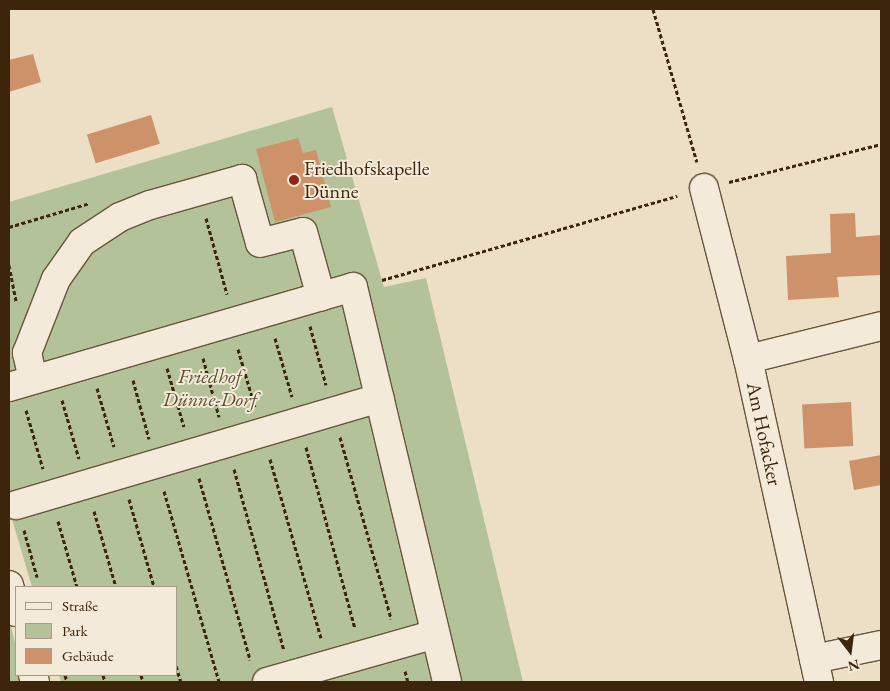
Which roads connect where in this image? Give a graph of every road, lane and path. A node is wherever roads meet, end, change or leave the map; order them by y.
1 (653, 9) edge
2 (881, 144) edge
3 (704, 188) junction
4 (198, 191) junction
5 (95, 201) dead end
6 (9, 227) edge
7 (9, 265) edge
8 (382, 280) dead end
9 (220, 296) dead end
10 (312, 299) junction
11 (17, 304) dead end
12 (268, 312) junction
13 (230, 323) junction
14 (881, 326) edge
15 (196, 332) junction
16 (160, 343) junction
17 (126, 353) junction
18 (748, 359) junction
19 (21, 383) edge
20 (380, 398) junction
21 (334, 412) junction
22 (299, 422) junction
23 (263, 433) junction
24 (227, 443) junction
25 (192, 454) junction
26 (156, 464) junction
27 (16, 505) dead end
28 (9, 584) edge
29 (15, 608) edge
30 (435, 634) junction
31 (398, 644) junction
32 (881, 645) edge
33 (362, 655) junction
34 (328, 664) junction
35 (817, 671) edge
36 (270, 674) edge
37 (218, 682) edge
38 (408, 682) edge
39 (447, 682) edge

1 - 3 path
2 - 3 path
3 - 8 path
3 - 18 street, Am Hofacker
4 - 9 path
4 - 10 street
4 - 19 street
5 - 6 path
7 - 11 path
10 - 12 street
10 - 20 street
10 - 21 path
12 - 13 street
12 - 22 path
13 - 15 street
13 - 23 path
14 - 18 street
15 - 16 street
15 - 24 path
16 - 17 street
16 - 25 path
17 - 19 street
17 - 26 path
18 - 35 street, Am Hofacker
20 - 21 street
20 - 30 street
21 - 22 street
21 - 31 path
22 - 23 street
22 - 33 path
23 - 24 street
23 - 34 path
24 - 25 street
24 - 36 path
25 - 26 street
25 - 36 path
26 - 27 street
26 - 37 path
28 - 29 street
30 - 31 street
30 - 39 street
31 - 33 street
31 - 38 path
32 - 35 street
33 - 34 street
34 - 36 street

